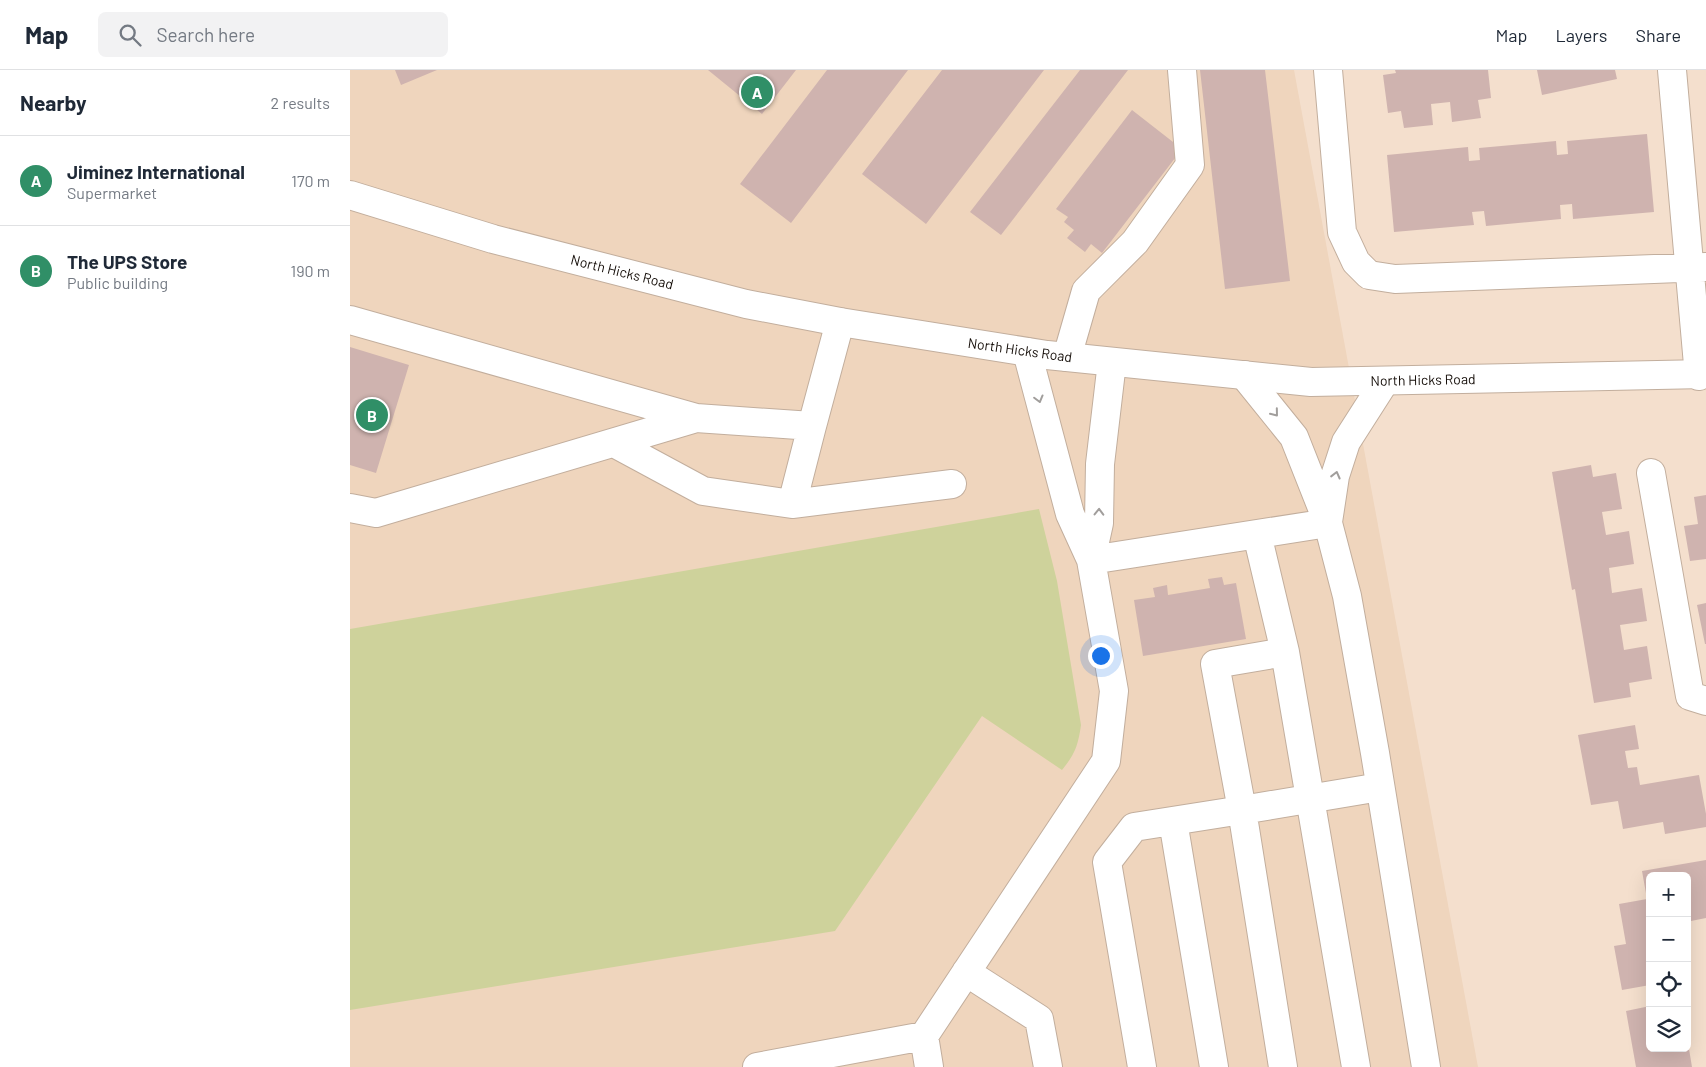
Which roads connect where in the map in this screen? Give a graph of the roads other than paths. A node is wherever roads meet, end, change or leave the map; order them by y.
1 (1182, 70) edge
2 (1328, 70) edge
3 (1672, 70) edge
4 (350, 195) edge
5 (1698, 267) edge
6 (350, 320) edge
7 (840, 322) junction
8 (1027, 352) junction
9 (1066, 357) junction
10 (1112, 362) junction
11 (1244, 375) junction
12 (1702, 375) edge
13 (1384, 381) junction
14 (696, 418) junction
15 (812, 426) junction
16 (614, 443) junction
17 (1651, 474) dead end
18 (952, 484) dead end
19 (792, 504) junction
20 (350, 508) edge
21 (1328, 524) junction
22 (1257, 534) junction
23 (1091, 560) junction
24 (1285, 652) junction
25 (1706, 700) edge
26 (1380, 787) junction
27 (1310, 798) junction
28 (1242, 810) junction
29 (1173, 821) junction
30 (966, 972) junction
31 (924, 1036) junction
32 (757, 1067) edge
33 (930, 1067) edge
34 (1048, 1067) edge
35 (1142, 1067) edge
36 (1214, 1067) edge
37 (1283, 1067) edge
38 (1356, 1067) edge
39 (1426, 1067) edge

1 - 9 main road
2 - 5 main road
3 - 5 main road
4 - 7 main road, North Hicks Road
5 - 12 main road
6 - 14 main road
7 - 8 main road, North Hicks Road
7 - 15 main road
8 - 9 main road, North Hicks Road
8 -> 23 main road
9 - 10 main road, North Hicks Road
10 - 11 main road, North Hicks Road
23 -> 10 main road
11 - 13 main road, North Hicks Road
11 -> 21 main road
12 - 13 main road, North Hicks Road
21 -> 13 main road
14 - 15 main road
14 - 16 main road
15 - 19 main road
16 - 19 main road
16 - 20 main road
17 - 25 main road
18 - 19 main road
21 - 22 main road
21 - 26 main road
22 - 23 main road
22 - 24 main road
23 - 30 main road
24 - 27 main road
24 - 28 main road
26 - 27 main road
26 - 39 main road
27 - 28 main road
27 - 38 main road
28 - 29 main road
28 - 37 main road
29 - 35 main road
29 - 36 main road
30 - 31 main road
30 - 34 main road
31 - 32 main road
31 - 33 main road

